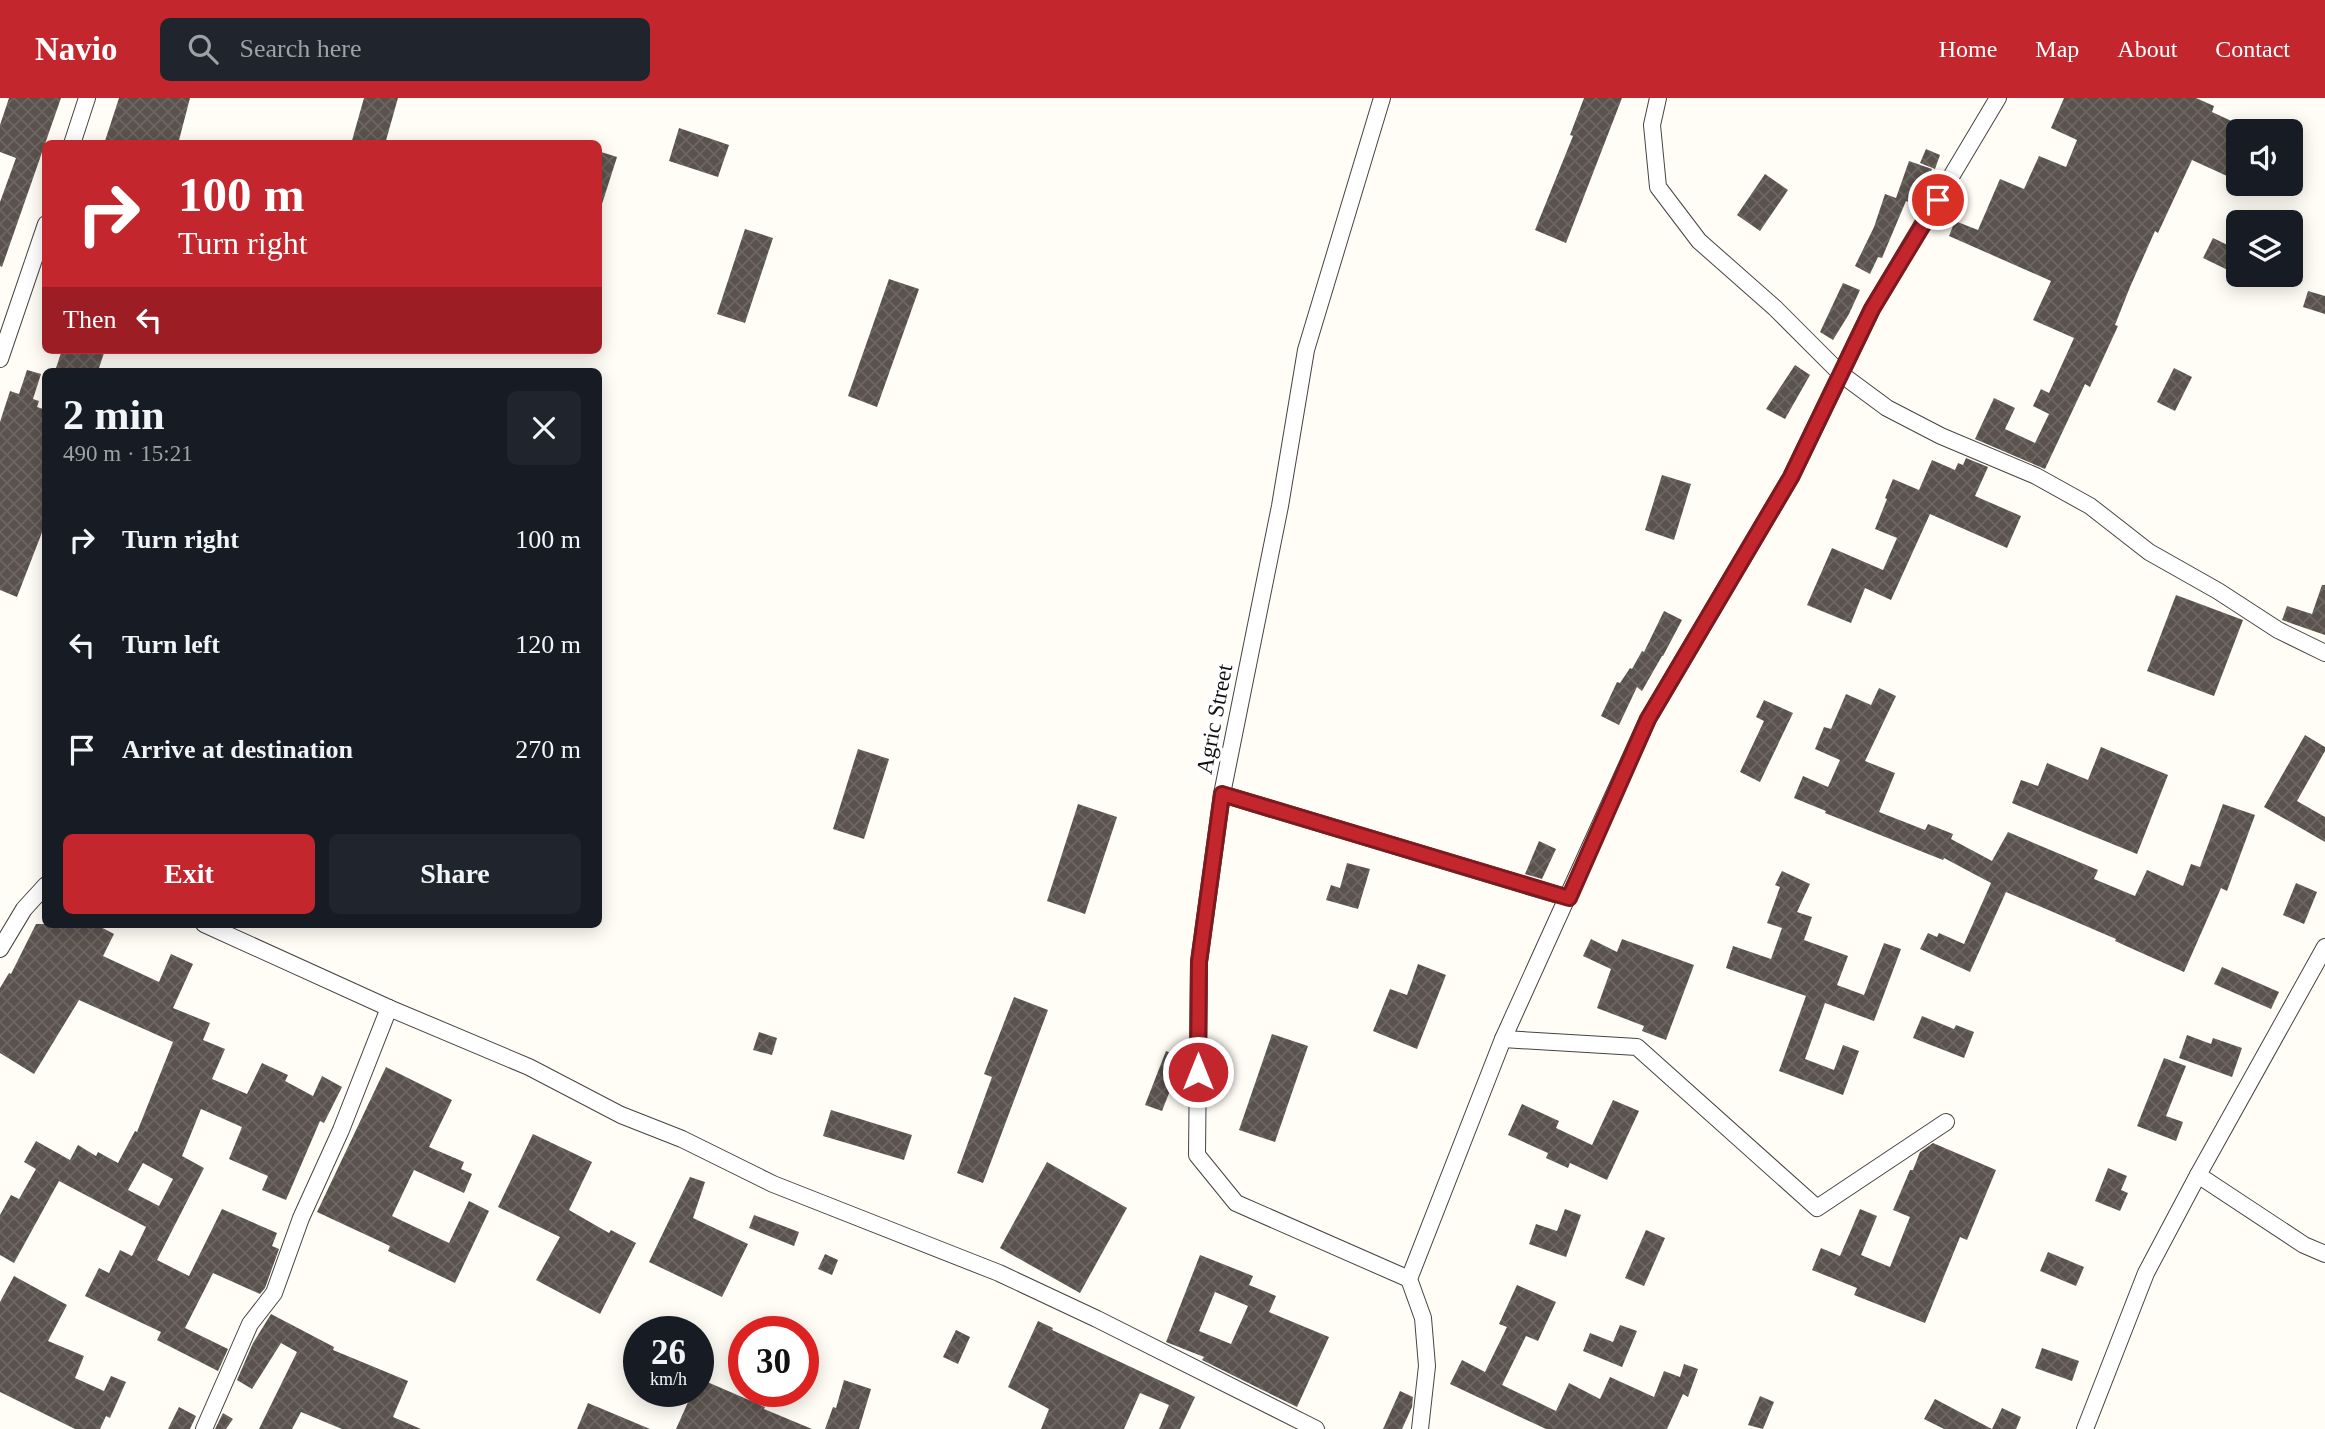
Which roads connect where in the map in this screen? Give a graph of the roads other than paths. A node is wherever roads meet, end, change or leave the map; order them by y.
1 (87, 98) edge
2 (1382, 98) edge
3 (1658, 98) edge
4 (1998, 98) edge
5 (73, 140) edge
6 (42, 236) edge
7 (0, 359) edge
8 (1841, 374) junction
9 (2325, 653) edge
10 (1222, 794) junction
11 (42, 889) edge
12 (1569, 898) junction
13 (213, 928) edge
14 (2325, 947) edge
15 (0, 949) edge
16 (389, 1008) junction
17 (1503, 1039) junction
18 (1946, 1122) dead end
19 (2198, 1175) junction
20 (2325, 1254) edge
21 (1409, 1279) junction
22 (204, 1429) edge
23 (1316, 1429) edge
24 (1420, 1429) edge
25 (2085, 1429) edge

1 - 5 street
2 - 10 street, Agric Street
3 - 8 street
4 - 8 street
6 - 7 street
8 - 9 street
8 - 12 street
10 - 12 street
10 - 21 street, Agric Street
11 - 15 street
12 - 17 street
13 - 16 street
14 - 19 street
16 - 22 street
16 - 23 street
17 - 18 street
17 - 21 street
19 - 20 street
19 - 25 street
21 - 24 street

